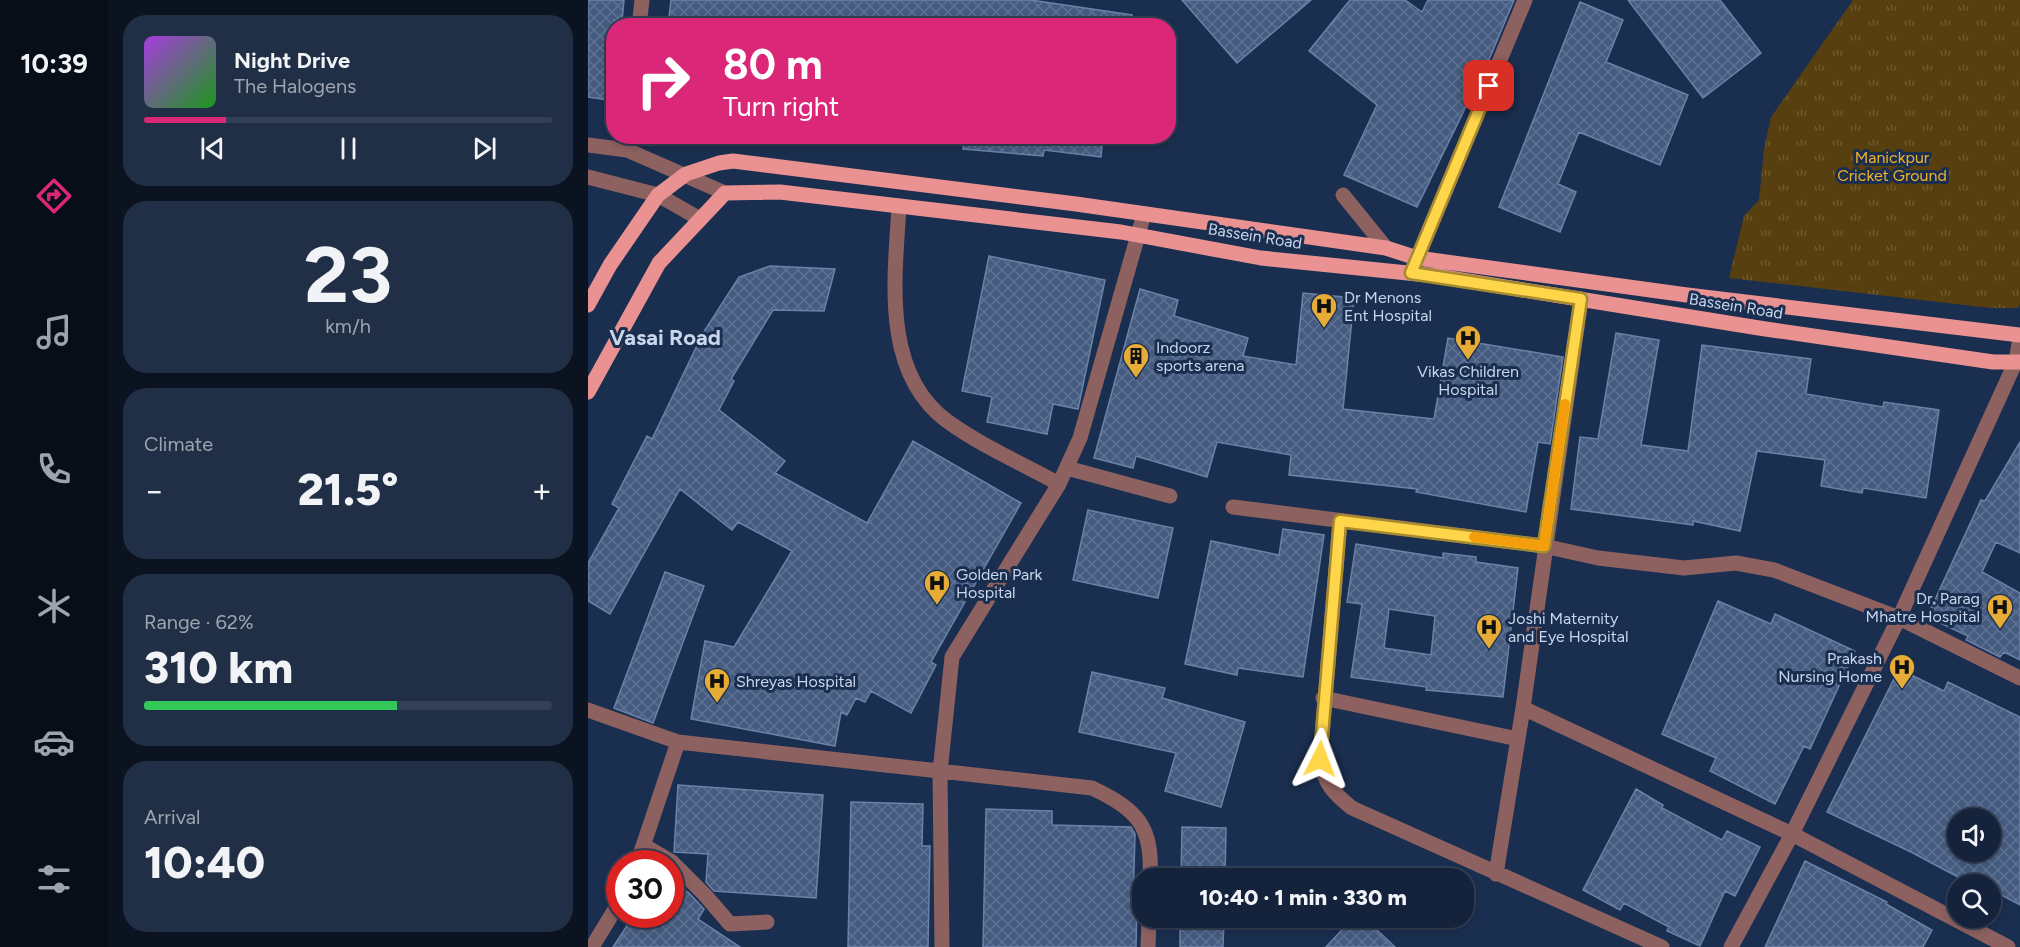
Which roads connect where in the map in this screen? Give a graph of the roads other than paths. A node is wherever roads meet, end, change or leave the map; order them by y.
1 (642, 0) edge
2 (1525, 0) edge
3 (640, 18) edge
4 (608, 144) edge
5 (630, 144) edge
6 (588, 145) edge
7 (686, 174) junction
8 (588, 177) edge
9 (725, 192) junction
10 (658, 195) junction
11 (1343, 195) dead end
12 (899, 206) junction
13 (1144, 214) junction
14 (700, 219) junction
15 (1140, 235) junction
16 (1386, 248) junction
17 (1417, 258) junction
18 (1411, 273) junction
19 (1581, 299) junction
20 (588, 305) edge
21 (2020, 337) edge
22 (2018, 362) edge
23 (588, 392) edge
24 (1067, 468) junction
25 (1059, 484) junction
26 (1170, 496) dead end
27 (1233, 507) dead end
28 (1340, 521) junction
29 (1544, 546) junction
30 (1899, 618) junction
31 (2020, 678) edge
32 (1323, 698) junction
33 (1523, 708) junction
34 (588, 711) edge
35 (1518, 739) junction
36 (678, 741) junction
37 (940, 772) junction
38 (1792, 834) junction
39 (645, 846) junction
40 (643, 850) edge
41 (1150, 868) edge
42 (1496, 874) junction
43 (767, 922) dead end
44 (606, 924) edge
45 (1149, 928) edge
46 (592, 947) edge
47 (942, 947) edge
48 (1148, 947) edge
49 (1662, 947) edge
50 (1731, 947) edge
51 (2008, 947) edge

1 - 3 street
2 - 17 street
4 - 6 street
5 - 7 street
7 - 9 street
7 - 10 main road, Bassein Road
7 - 13 main road, Bassein Road
8 - 10 street
9 - 12 main road, Bassein Road
9 - 14 main road
10 - 14 street
10 - 20 main road, Bassein Road
11 - 16 street
12 - 15 main road, Bassein Road
12 - 25 street
13 - 15 street
13 - 16 main road, Bassein Road
14 - 23 main road
15 - 18 main road, Bassein Road
15 - 24 street
16 - 17 main road, Bassein Road
17 - 18 street
17 - 21 main road, Bassein Road
18 - 19 main road, Bassein Road
19 - 22 main road, Bassein Road
19 - 29 street
21 - 22 street
22 - 30 street
24 - 25 street
24 - 26 street
25 - 37 street
27 - 28 street
28 - 29 street
28 - 32 street
29 - 30 street
29 - 33 street
30 - 31 street
30 - 38 street
32 - 35 street
32 - 42 street
33 - 35 street
33 - 38 street
34 - 36 street
35 - 42 street
36 - 37 street
36 - 39 street
37 - 41 street
37 - 47 street
38 - 50 street
38 - 51 street
39 - 40 street
39 - 43 street
42 - 49 street
44 - 46 street
45 - 48 street

